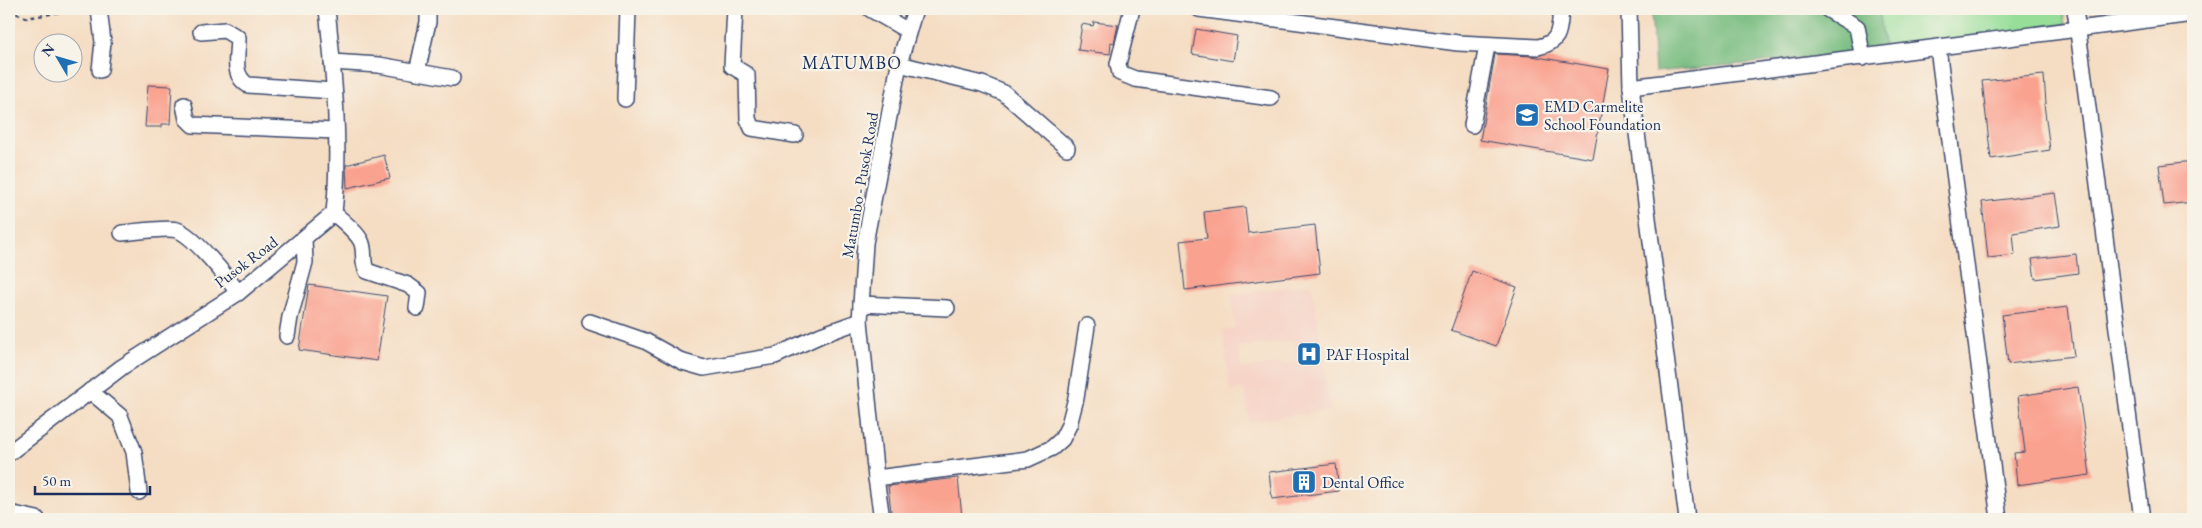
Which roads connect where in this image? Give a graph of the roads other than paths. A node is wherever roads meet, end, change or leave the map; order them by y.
1 (99, 9) edge
2 (327, 9) edge
3 (428, 9) edge
4 (628, 9) edge
5 (735, 9) edge
6 (870, 9) edge
7 (915, 9) edge
8 (1132, 9) edge
9 (1199, 9) edge
10 (1561, 9) edge
11 (1629, 9) edge
12 (1828, 9) edge
13 (2076, 9) edge
14 (1216, 10) edge
15 (2193, 14) edge
16 (1294, 15) edge
17 (2078, 30) junction
18 (908, 31) junction
19 (201, 32) dead end
20 (1487, 46) junction
21 (1938, 48) junction
22 (1862, 58) junction
23 (332, 62) junction
24 (899, 64) junction
25 (100, 70) dead end
26 (417, 72) junction
27 (452, 78) dead end
28 (1631, 87) junction
29 (333, 91) junction
30 (1270, 98) dead end
31 (625, 99) dead end
32 (184, 105) dead end
33 (1472, 125) dead end
34 (335, 130) junction
35 (795, 135) dead end
36 (1067, 148) dead end
37 (334, 213) junction
38 (122, 233) dead end
39 (304, 239) junction
40 (238, 293) junction
41 (861, 304) junction
42 (417, 308) dead end
43 (947, 308) dead end
44 (590, 322) dead end
45 (860, 322) junction
46 (1087, 326) dead end
47 (288, 336) dead end
48 (90, 391) junction
49 (9, 453) edge
50 (876, 478) junction
51 (139, 492) dead end
52 (9, 513) edge
53 (37, 519) edge
54 (882, 519) edge
55 (1687, 519) edge
56 (1999, 519) edge
57 (2142, 519) edge

1 - 25 street
2 - 23 street
3 - 26 street
4 - 31 street
5 - 35 street
6 - 18 street
7 - 18 street, Matumbo - Pusok Road
8 - 30 street
9 - 14 street
10 - 20 street
11 - 28 street
12 - 22 street
13 - 17 street
14 - 16 street
15 - 17 street
16 - 20 street
17 - 21 street
17 - 57 street
18 - 24 street, Matumbo - Pusok Road
19 - 29 street
20 - 33 street
21 - 22 street
21 - 56 street
22 - 28 street
23 - 26 street
23 - 29 street
24 - 36 street
24 - 41 street, Matumbo - Pusok Road
26 - 27 street
28 - 55 street
29 - 34 street
32 - 34 street
34 - 37 street
37 - 39 street, Pusok Road
37 - 42 street
38 - 40 street
39 - 40 street, Pusok Road
39 - 47 street
40 - 48 street, Pusok Road
41 - 43 street
41 - 45 street, Matumbo - Pusok Road
44 - 45 street
45 - 50 street, Matumbo - Pusok Road
46 - 50 street
48 - 49 street, Pusok Road
48 - 51 street
50 - 54 street, Matumbo - Pusok Road
52 - 53 street

